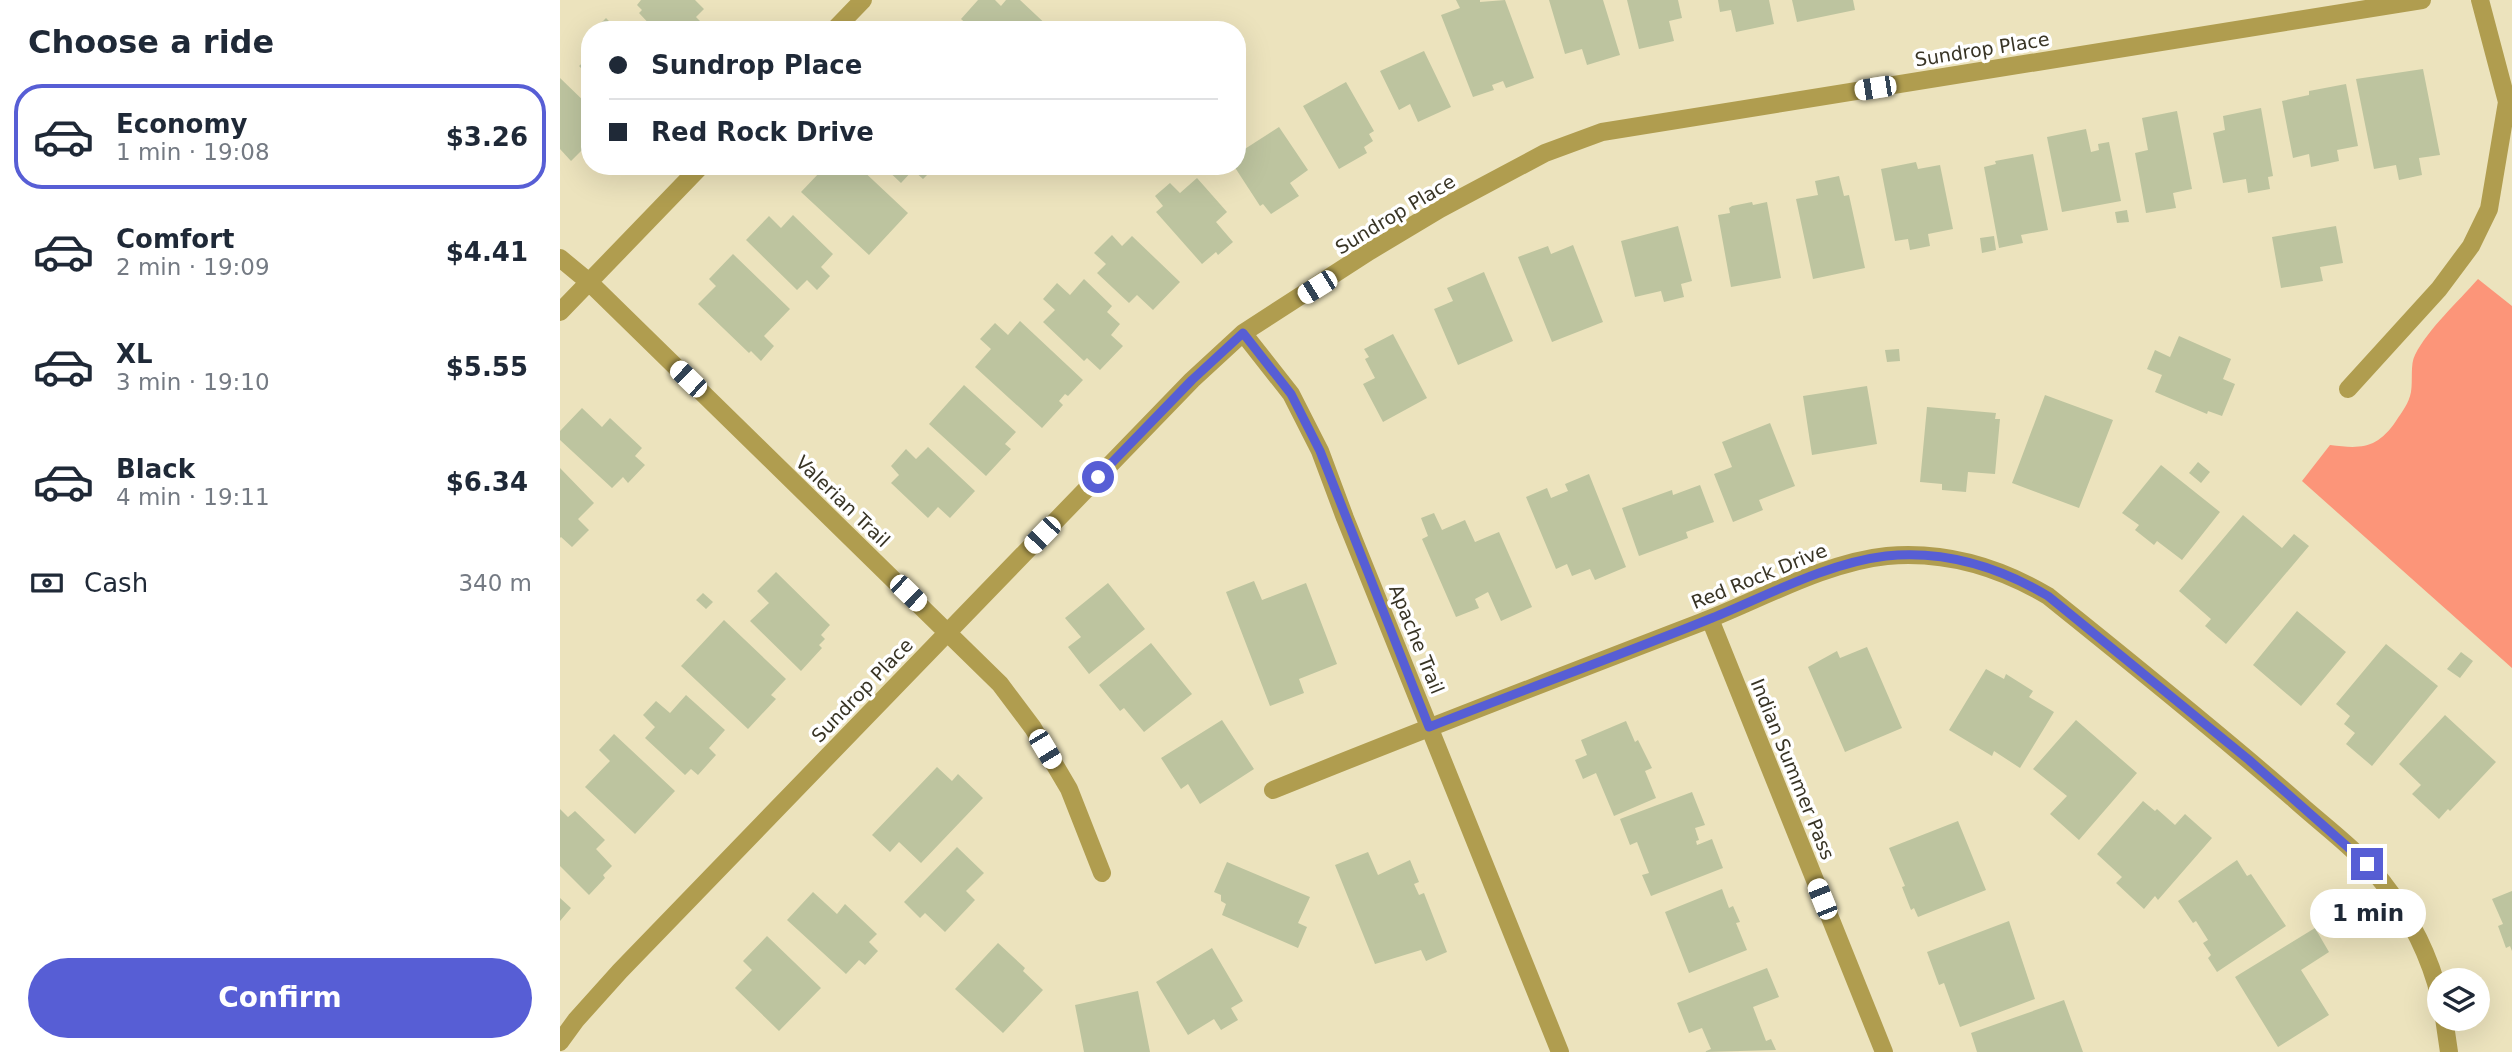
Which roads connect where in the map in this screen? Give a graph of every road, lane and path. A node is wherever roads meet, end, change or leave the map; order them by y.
1 (863, 0) edge
2 (2422, 0) edge
3 (2480, 0) edge
4 (843, 21) edge
5 (692, 175) edge
6 (560, 258) edge
7 (589, 282) junction
8 (560, 312) edge
9 (1243, 333) junction
10 (2348, 388) dead end
11 (1710, 619) junction
12 (948, 632) junction
13 (1429, 727) junction
14 (1273, 790) dead end
15 (1102, 873) dead end
16 (2431, 968) edge
17 (2446, 1031) edge
18 (560, 1042) edge
19 (1560, 1052) edge
20 (1884, 1052) edge
21 (2449, 1052) edge

1 - 4 street
2 - 9 street, Sundrop Place
3 - 10 street
5 - 7 street
6 - 7 street, Valerian Trail
7 - 8 street
7 - 12 street, Valerian Trail
9 - 12 street, Sundrop Place
9 - 13 street, Apache Trail
11 - 13 street, Red Rock Drive
11 - 16 street, Red Rock Drive
11 - 20 street, Indian Summer Pass
12 - 15 street, Valerian Trail
12 - 18 street, Sundrop Place
13 - 14 street, Red Rock Drive
13 - 19 street, Apache Trail
17 - 21 street

